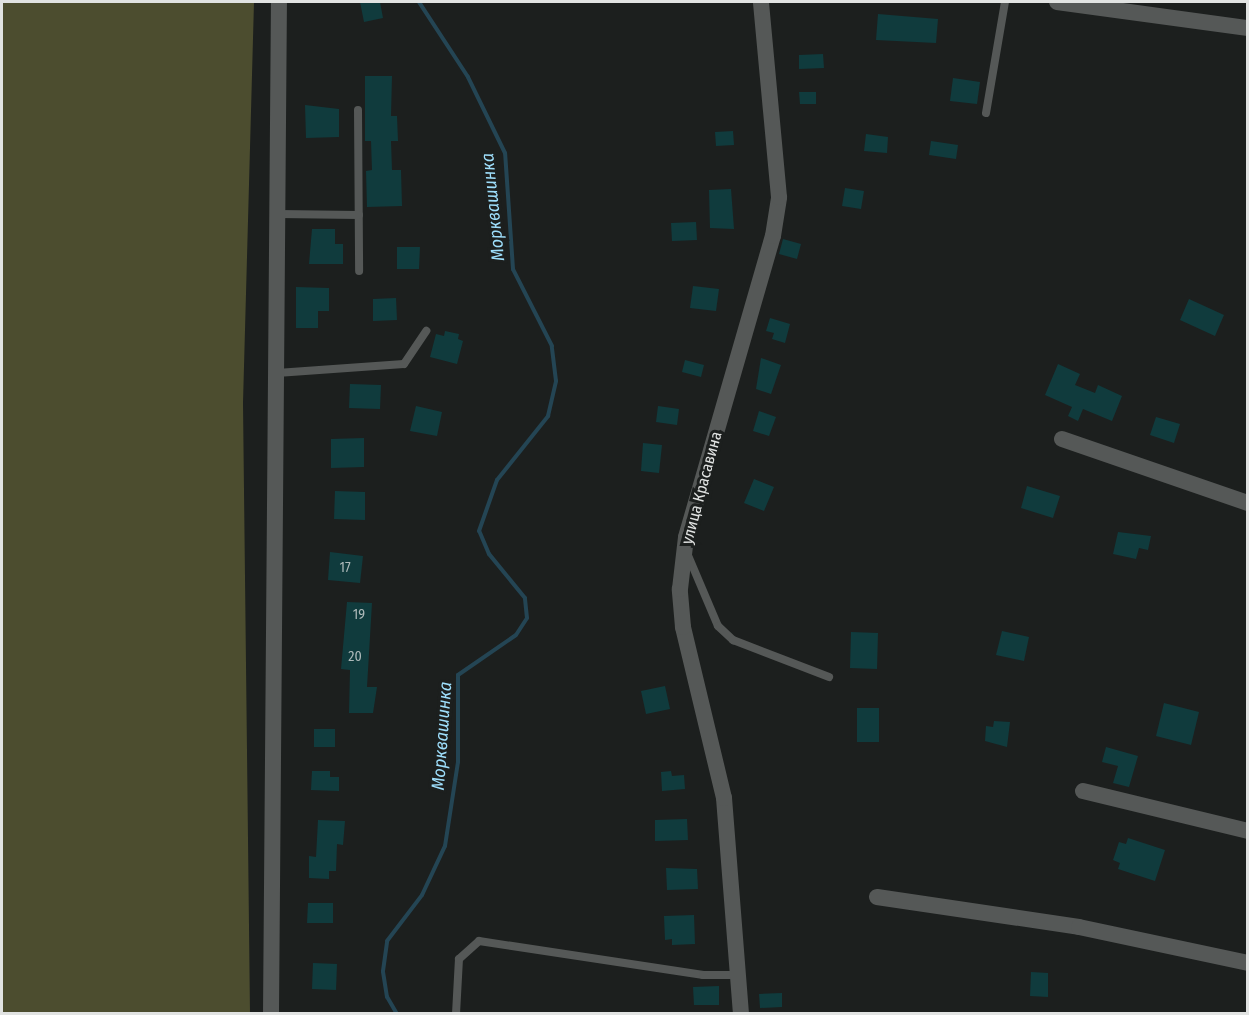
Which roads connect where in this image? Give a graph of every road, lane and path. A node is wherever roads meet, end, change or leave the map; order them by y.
1 (279, 2) edge
2 (760, 2) edge
3 (1005, 2) edge
4 (1057, 2) edge
5 (1248, 28) edge
6 (358, 110) dead end
7 (986, 113) dead end
8 (278, 214) junction
9 (358, 215) junction
10 (359, 271) dead end
11 (426, 331) dead end
12 (277, 373) junction
13 (1062, 439) dead end
14 (1248, 503) edge
15 (685, 550) junction
16 (829, 677) dead end
17 (1083, 791) dead end
18 (1248, 831) edge
19 (877, 897) dead end
20 (1248, 963) edge
21 (738, 975) junction
22 (271, 1014) edge
23 (456, 1014) edge
24 (741, 1014) edge

1 - 8 street
2 - 15 street, улица Красавина
3 - 7 lane
4 - 5 street
6 - 9 lane
8 - 9 lane
8 - 12 street
9 - 10 lane
11 - 12 lane
12 - 22 street
13 - 14 street
15 - 16 lane
15 - 21 street, улица Красавина
17 - 18 street
19 - 20 street
21 - 23 lane
21 - 24 street, улица Красавина

